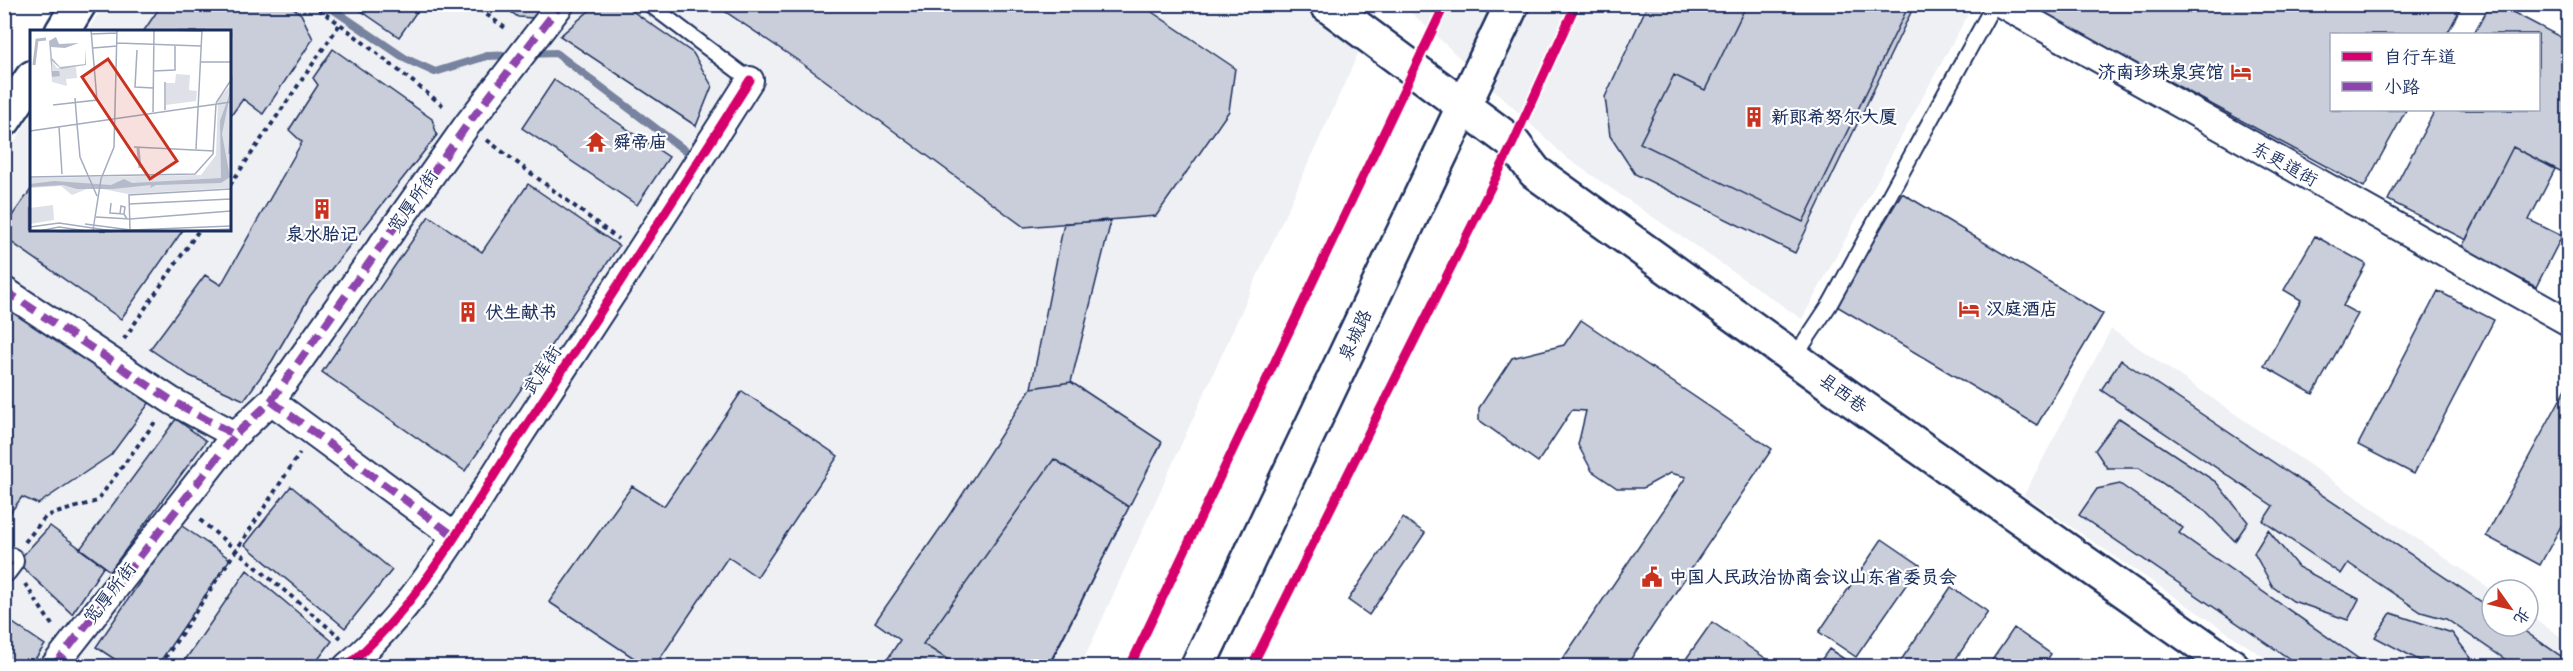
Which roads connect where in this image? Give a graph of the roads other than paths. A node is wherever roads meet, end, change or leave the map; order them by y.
1 (79, 4) edge
2 (561, 4) edge
3 (649, 4) edge
4 (1326, 4) edge
5 (1512, 4) edge
6 (1994, 4) edge
7 (2001, 4) edge
8 (63, 30) edge
9 (750, 80) joint
10 (30, 81) edge
11 (1463, 108) junction
12 (4, 120) edge
13 (4, 290) edge
14 (2568, 322) edge
15 (1794, 358) junction
16 (271, 401) junction
17 (235, 435) junction
18 (454, 536) junction
19 (60, 657) edge
20 (353, 661) edge
21 (1198, 666) edge
22 (2232, 666) edge

1 - 8 main road
2 - 16 street, 宽厚所街
3 - 9 lane
4 - 11 main road, 县西巷
5 - 11 main road, 泉城路
6 - 15 lane
7 - 14 street, 东更道街
9 - 18 street, 武库街
10 - 12 main road
11 - 15 main road, 县西巷
11 - 21 main road, 泉城路
13 - 17 street
15 - 22 main road, 县西巷
16 - 17 street, 宽厚所街
16 - 18 street
17 - 19 street, 宽厚所街
18 - 20 street, 武库街

